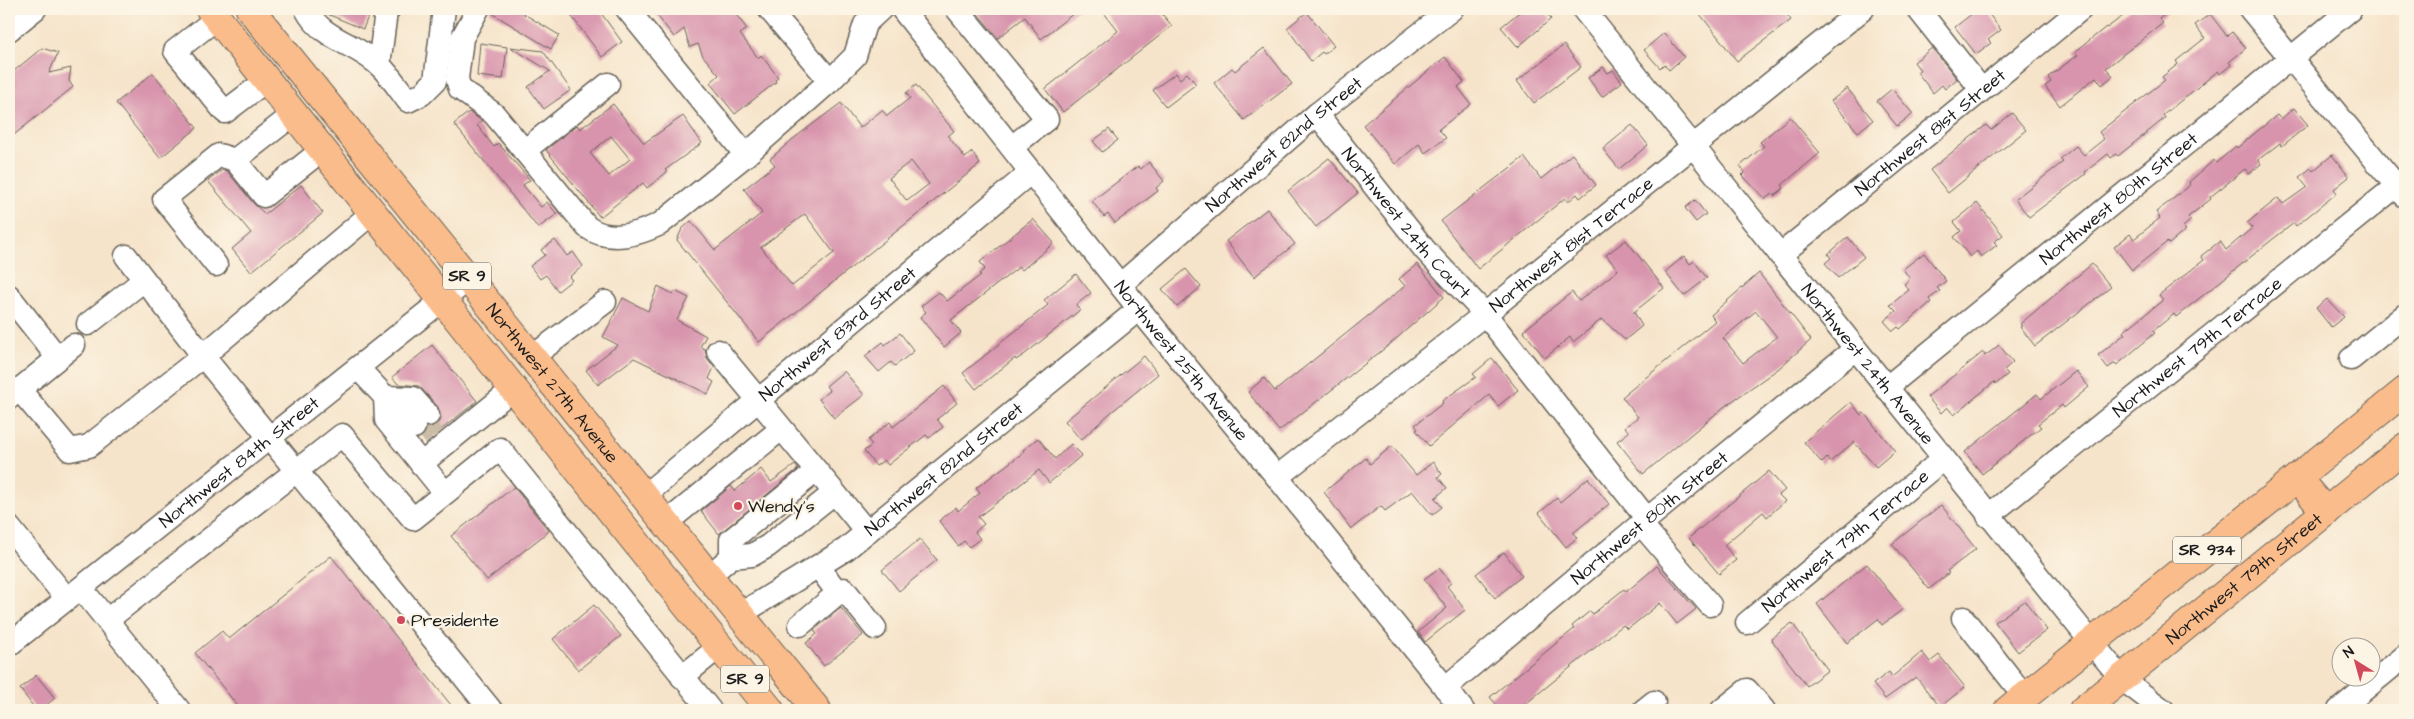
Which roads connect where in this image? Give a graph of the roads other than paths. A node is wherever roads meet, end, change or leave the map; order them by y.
1 (35, 9) edge
2 (250, 9) edge
3 (306, 9) edge
4 (389, 9) edge
5 (444, 9) edge
6 (478, 9) edge
7 (627, 9) edge
8 (769, 9) edge
9 (902, 9) edge
10 (957, 9) edge
11 (1452, 9) edge
12 (1583, 9) edge
13 (1863, 9) edge
14 (1918, 9) edge
15 (2081, 9) edge
16 (2250, 9) edge
17 (2351, 9) edge
18 (214, 13) edge
19 (867, 14) edge
20 (9, 30) edge
21 (2290, 58) junction
22 (379, 65) junction
23 (267, 80) junction
24 (830, 81) junction
25 (608, 84) dead end
26 (1981, 89) junction
27 (294, 114) junction
28 (1317, 114) junction
29 (1692, 146) junction
30 (1012, 147) junction
31 (322, 150) junction
32 (524, 150) junction
33 (746, 155) junction
34 (234, 160) junction
35 (1031, 172) junction
36 (2402, 187) edge
37 (372, 213) junction
38 (1780, 255) junction
39 (126, 256) dead end
40 (216, 265) dead end
41 (469, 279) junction
42 (144, 280) junction
43 (1120, 285) junction
44 (9, 296) edge
45 (442, 301) junction
46 (605, 302) dead end
47 (1139, 309) junction
48 (1485, 314) junction
49 (2405, 315) edge
50 (88, 324) dead end
51 (1856, 349) junction
52 (718, 351) dead end
53 (204, 356) junction
54 (532, 357) junction
55 (2351, 360) dead end
56 (358, 368) junction
57 (1886, 388) junction
58 (513, 389) junction
59 (2405, 390) edge
60 (14, 393) edge
61 (385, 397) junction
62 (757, 401) junction
63 (781, 429) junction
64 (430, 431) junction
65 (270, 438) junction
66 (2405, 447) edge
67 (1943, 459) junction
68 (421, 464) junction
69 (296, 471) junction
70 (816, 471) junction
71 (1276, 477) junction
72 (2297, 478) junction
73 (834, 493) junction
74 (445, 494) junction
75 (645, 495) junction
76 (601, 498) junction
77 (2326, 512) junction
78 (1988, 516) junction
79 (1644, 522) junction
80 (666, 523) junction
81 (9, 527) edge
82 (627, 531) junction
83 (867, 532) junction
84 (732, 557) junction
85 (818, 566) junction
86 (709, 576) junction
87 (74, 593) junction
88 (838, 594) junction
89 (1710, 605) dead end
90 (740, 615) junction
91 (1963, 618) dead end
92 (107, 620) junction
93 (1747, 624) dead end
94 (800, 625) dead end
95 (875, 628) dead end
96 (2092, 643) junction
97 (9, 645) edge
98 (719, 647) junction
99 (770, 653) junction
100 (2405, 656) edge
101 (682, 677) junction
102 (2122, 679) junction
103 (1445, 688) junction
104 (2017, 704) edge
105 (178, 710) edge
106 (490, 710) edge
107 (710, 710) edge
108 (770, 710) edge
109 (817, 710) edge
110 (1463, 710) edge
111 (1722, 710) edge
112 (1764, 710) edge
113 (2083, 710) edge
114 (2137, 710) edge
115 (2163, 710) edge
116 (2339, 710) edge

1 - 20 street
2 - 41 main road, Northwest 27th Avenue / SR 9
3 - 22 street
4 - 22 street
5 - 22 street
6 - 32 street
7 - 33 street
8 - 24 street
9 - 30 street, Northwest 25th Avenue
10 - 30 street
11 - 28 street, Northwest 82nd Street
12 - 29 street, Northwest 24th Avenue
13 - 29 street, Northwest 81st Terrace
14 - 26 street
15 - 26 street, Northwest 81st Street
16 - 21 street
17 - 21 street, Northwest 80th Street
18 - 23 main road, Northwest 27th Avenue / SR 9
18 - 23 street
19 - 24 street
21 - 36 street
21 - 57 street, Northwest 80th Street
23 - 27 main road, Northwest 27th Avenue / SR 9
24 - 33 street
25 - 32 street
26 - 38 street, Northwest 81st Street
27 - 31 main road, Northwest 27th Avenue / SR 9
27 - 34 street
28 - 43 street, Northwest 82nd Street
28 - 48 street, Northwest 24th Court
29 - 38 street, Northwest 24th Avenue
29 - 48 street, Northwest 81st Terrace
30 - 35 street, Northwest 25th Avenue
31 - 34 street
31 - 37 main road, Northwest 27th Avenue / SR 9
32 - 33 street
34 - 40 street
35 - 43 street, Northwest 25th Avenue
35 - 62 street, Northwest 83rd Street
36 - 78 street, Northwest 79th Terrace
37 - 45 main road, Northwest 27th Avenue / SR 9
37 - 53 street
38 - 51 street, Northwest 24th Avenue
39 - 42 street
41 - 45 street, Northwest 84th Street
41 - 54 main road, Northwest 27th Avenue / SR 9
42 - 50 street
42 - 53 street
43 - 47 street, Northwest 25th Avenue
44 - 60 street
45 - 56 street, Northwest 84th Street
45 - 58 main road, Northwest 27th Avenue / SR 9
46 - 54 street
47 - 71 street, Northwest 25th Avenue
47 - 83 street, Northwest 82nd Street
48 - 71 street, Northwest 81st Terrace
48 - 79 street, Northwest 24th Court
49 - 55 street
51 - 57 street, Northwest 24th Avenue
51 - 79 street, Northwest 80th Street
52 - 62 street
53 - 60 street
53 - 65 street
54 - 75 main road, Northwest 27th Avenue / SR 9
56 - 61 street
56 - 65 street, Northwest 84th Street
57 - 67 street, Northwest 24th Avenue
58 - 64 street
58 - 76 main road, Northwest 27th Avenue / SR 9
59 - 72 main road, SR 934
61 - 64 street
61 - 64 street
61 - 68 street
62 - 63 street
62 - 75 street, Northwest 83rd Street
63 - 70 street
63 - 80 street
64 - 68 street
65 - 69 street
65 - 87 street, Northwest 84th Street
66 - 77 main road, Northwest 79th Street / SR 934
67 - 78 street, Northwest 24th Avenue
67 - 93 street, Northwest 79th Terrace
68 - 74 street
69 - 74 street
69 - 92 street
69 - 106 street
70 - 73 street
70 - 84 street
71 - 103 street, Northwest 25th Avenue
72 - 77 main road
72 - 96 main road, SR 934
73 - 83 street
73 - 84 street
74 - 101 street
75 - 76 main road
75 - 80 main road, Northwest 27th Avenue / SR 9
76 - 82 main road, Northwest 27th Avenue / SR 9
77 - 102 main road, Northwest 79th Street / SR 934
78 - 96 street, Northwest 24th Avenue
79 - 89 street, Northwest 24th Court
79 - 103 street, Northwest 80th Street
80 - 86 main road, Northwest 27th Avenue / SR 9
81 - 87 street
82 - 90 main road
82 - 98 main road, Northwest 27th Avenue / SR 9
83 - 85 street, Northwest 82nd Street
84 - 86 street
85 - 88 street
85 - 90 street, Northwest 82nd Street
86 - 90 main road, Northwest 27th Avenue / SR 9
87 - 92 street
87 - 97 street, Northwest 84th Street
88 - 94 street
88 - 95 street
90 - 99 main road, Northwest 27th Avenue / SR 9
91 - 104 street
92 - 105 street
96 - 102 street, Northwest 24th Avenue
96 - 104 main road, SR 934
98 - 99 main road
98 - 101 street
98 - 108 main road, Northwest 27th Avenue / SR 9
99 - 109 main road, Northwest 27th Avenue / SR 9
100 - 116 street
101 - 107 street
102 - 113 main road, Northwest 79th Street / SR 934
102 - 114 street
102 - 115 street, Northwest 24th Avenue
103 - 110 street, Northwest 25th Avenue
111 - 112 street

